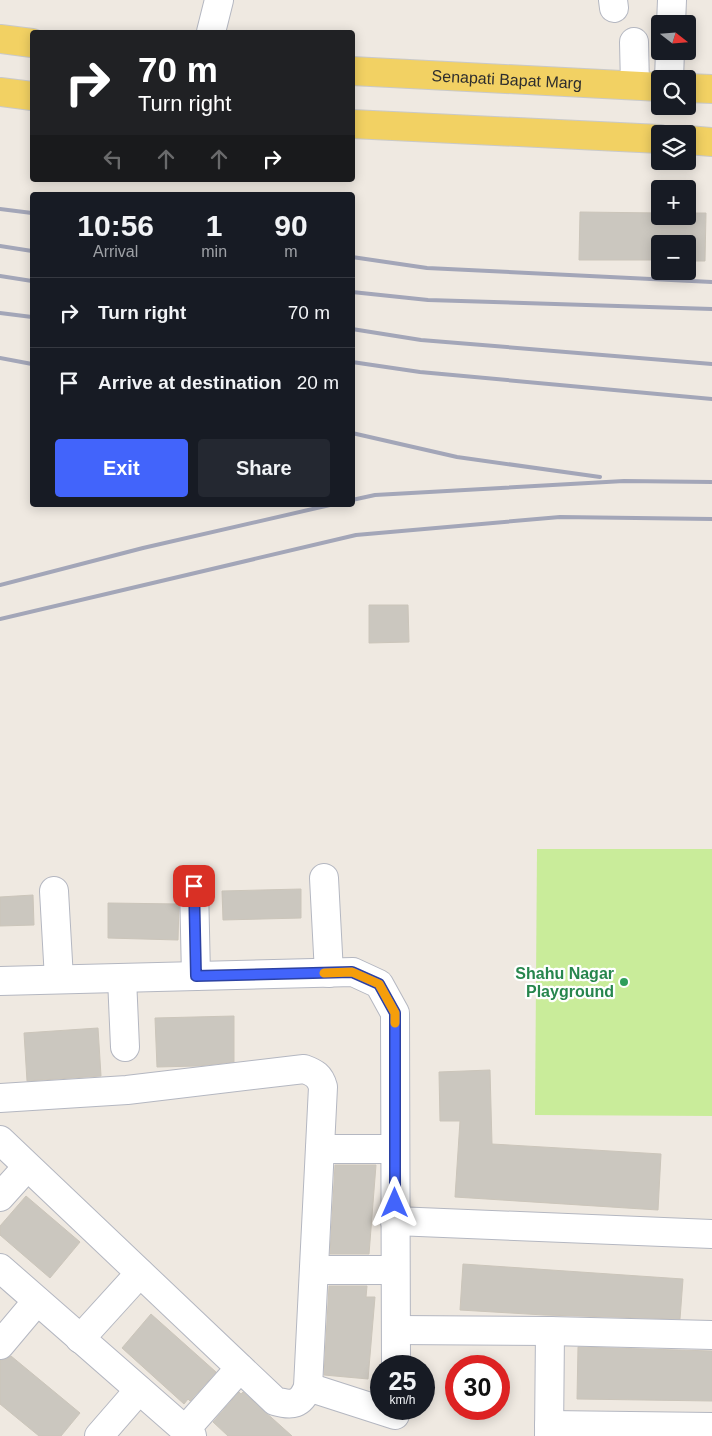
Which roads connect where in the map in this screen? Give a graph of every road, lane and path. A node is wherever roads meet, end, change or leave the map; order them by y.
1 (219, 0) edge
2 (672, 0) edge
3 (671, 15) edge
4 (212, 30) edge
5 (0, 39) edge
6 (634, 42) dead end
7 (30, 43) edge
8 (355, 71) edge
9 (648, 86) edge
10 (696, 88) edge
11 (712, 89) edge
12 (0, 92) edge
13 (30, 96) edge
14 (355, 124) edge
15 (651, 139) edge
16 (696, 141) edge
17 (712, 142) edge
18 (324, 878) dead end
19 (194, 886) dead end
20 (54, 891) dead end
21 (329, 973) junction
22 (196, 976) junction
23 (122, 978) junction
24 (59, 980) junction
25 (0, 981) edge
26 (125, 1047) dead end
27 (0, 1098) edge
28 (0, 1140) edge
29 (320, 1149) junction
30 (395, 1149) junction
31 (27, 1167) junction
32 (0, 1197) edge
33 (395, 1221) junction
34 (712, 1234) edge
35 (0, 1268) edge
36 (314, 1270) junction
37 (395, 1270) junction
38 (140, 1273) junction
39 (38, 1301) junction
40 (396, 1330) junction
41 (550, 1331) junction
42 (712, 1335) edge
43 (80, 1339) junction
44 (0, 1345) edge
45 (396, 1355) edge
46 (240, 1368) junction
47 (308, 1387) junction
48 (139, 1390) junction
49 (370, 1411) edge
50 (712, 1428) edge
51 (549, 1431) edge
52 (188, 1433) edge
53 (99, 1436) edge

1 - 4 street
2 - 3 street
5 - 7 main road
6 - 9 street
8 - 9 main road, Senapati Bapat Marg
10 - 11 main road
12 - 13 main road
14 - 15 main road
16 - 17 main road
18 - 21 street
19 - 22 street
20 - 24 street
21 - 22 street
21 - 30 street
22 - 23 street
23 - 24 street
23 - 26 street
24 - 25 street
27 - 29 street
28 - 31 street
29 - 30 street
29 - 36 street
30 - 33 street
31 - 32 street
31 - 38 street
33 - 34 street
33 - 37 street
35 - 39 street
36 - 37 street
36 - 47 street
37 - 40 street
38 - 43 street
38 - 46 street
39 - 43 street
39 - 44 street
40 - 41 street
40 - 45 street
41 - 42 street
41 - 51 street
43 - 48 street
46 - 47 street
46 - 52 street
47 - 49 street
48 - 52 street
48 - 53 street
50 - 51 street

